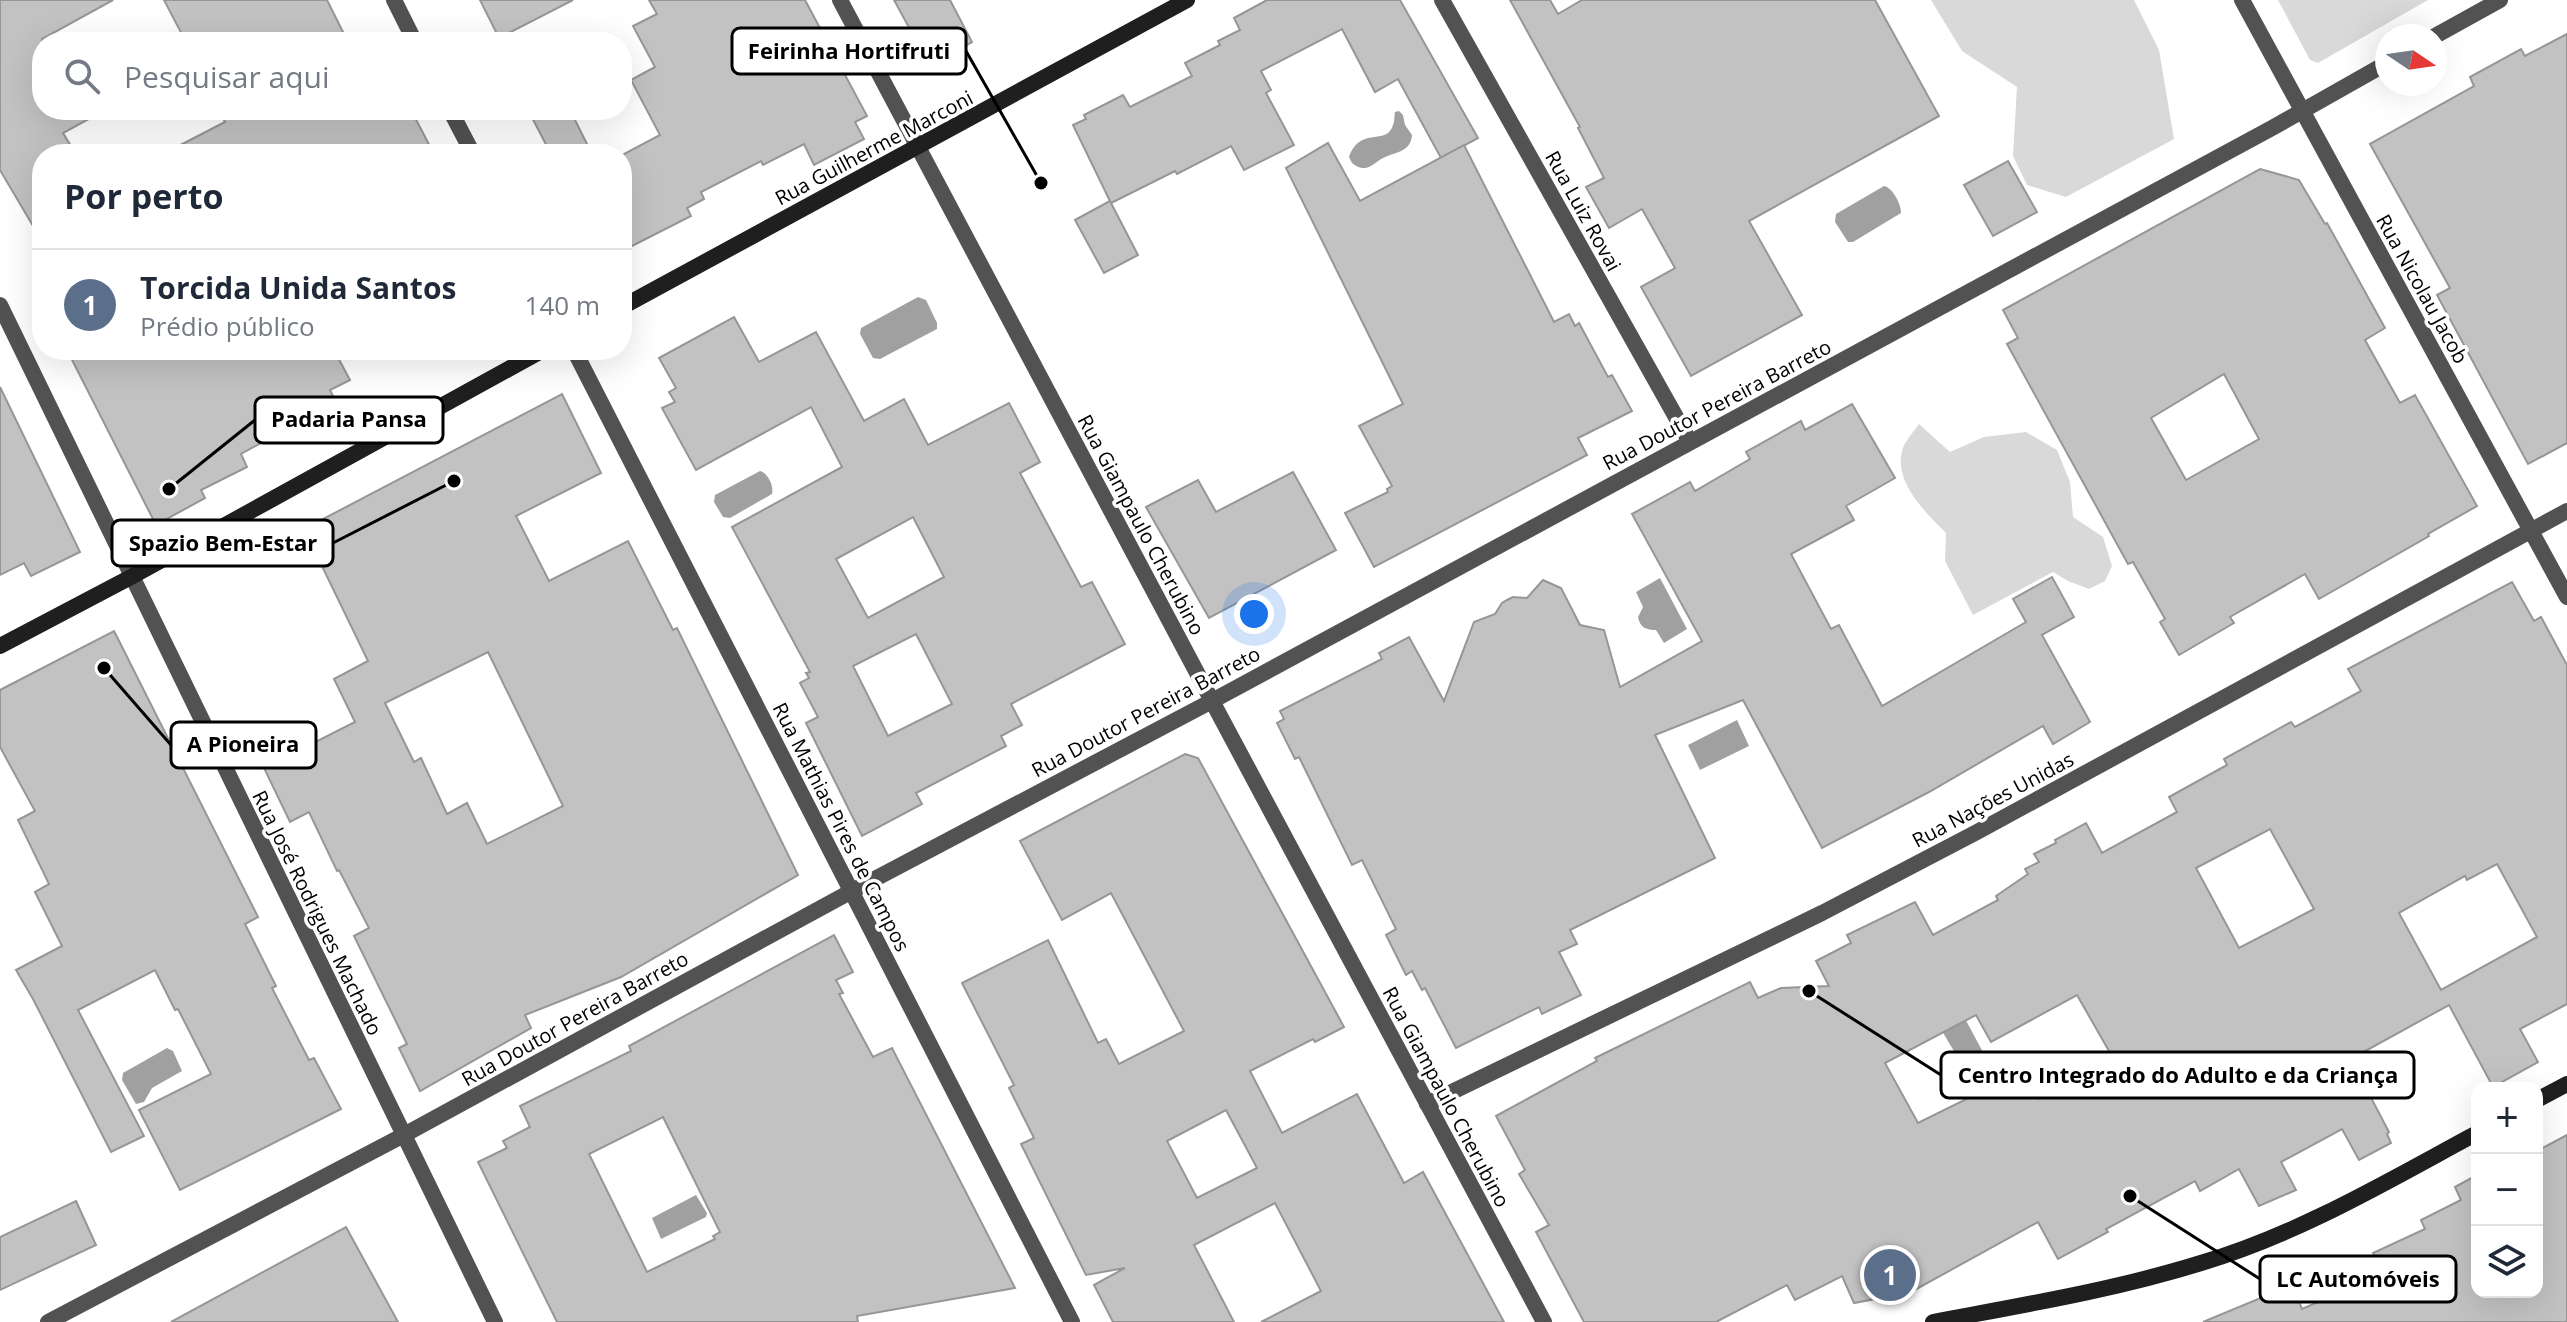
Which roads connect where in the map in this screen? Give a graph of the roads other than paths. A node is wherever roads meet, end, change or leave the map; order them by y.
1 (394, 0) edge
2 (840, 0) edge
3 (1187, 0) edge
4 (1442, 0) edge
5 (2242, 0) edge
6 (2500, 0) edge
7 (2447, 29) edge
8 (410, 32) edge
9 (2375, 70) edge
10 (2302, 111) junction
11 (455, 120) edge
12 (468, 144) edge
13 (918, 147) junction
14 (632, 302) edge
15 (0, 305) edge
16 (525, 360) edge
17 (579, 360) edge
18 (1690, 442) junction
19 (2567, 511) edge
20 (2531, 530) junction
21 (131, 577) junction
22 (2567, 597) edge
23 (0, 646) edge
24 (1212, 701) junction
25 (852, 891) junction
26 (2567, 1084) edge
27 (2543, 1097) edge
28 (1427, 1104) junction
29 (402, 1136) junction
30 (2471, 1136) edge
31 (1944, 1321) edge
32 (48, 1322) edge
33 (495, 1322) edge
34 (1072, 1322) edge
35 (1544, 1322) edge

1 - 8 street
2 - 13 street, Rua Giampaulo Cherubino
3 - 13 main road, Rua Guilherme Marconi
4 - 18 street, Rua Luiz Rovai
5 - 10 street, Rua Nicolau Jacob
6 - 7 street
9 - 10 street, Rua Doutor Pereira Barreto
10 - 18 street, Rua Doutor Pereira Barreto
10 - 20 street, Rua Nicolau Jacob
11 - 12 street
13 - 14 main road, Rua Guilherme Marconi
13 - 24 street, Rua Giampaulo Cherubino
15 - 21 street, Rua José Rodrigues Machado
16 - 21 main road
17 - 25 street, Rua Mathias Pires de Campos
18 - 24 street, Rua Doutor Pereira Barreto
19 - 20 street, Rua Nações Unidas
20 - 22 street, Rua Nicolau Jacob
20 - 28 street, Rua Nações Unidas
21 - 23 main road
21 - 29 street, Rua José Rodrigues Machado
24 - 25 street, Rua Doutor Pereira Barreto
24 - 28 street, Rua Giampaulo Cherubino
25 - 29 street, Rua Doutor Pereira Barreto
25 - 34 street, Rua Mathias Pires de Campos
26 - 27 main road
28 - 35 street, Rua Giampaulo Cherubino
29 - 32 street, Rua Doutor Pereira Barreto
29 - 33 street, Rua José Rodrigues Machado
30 - 31 main road

